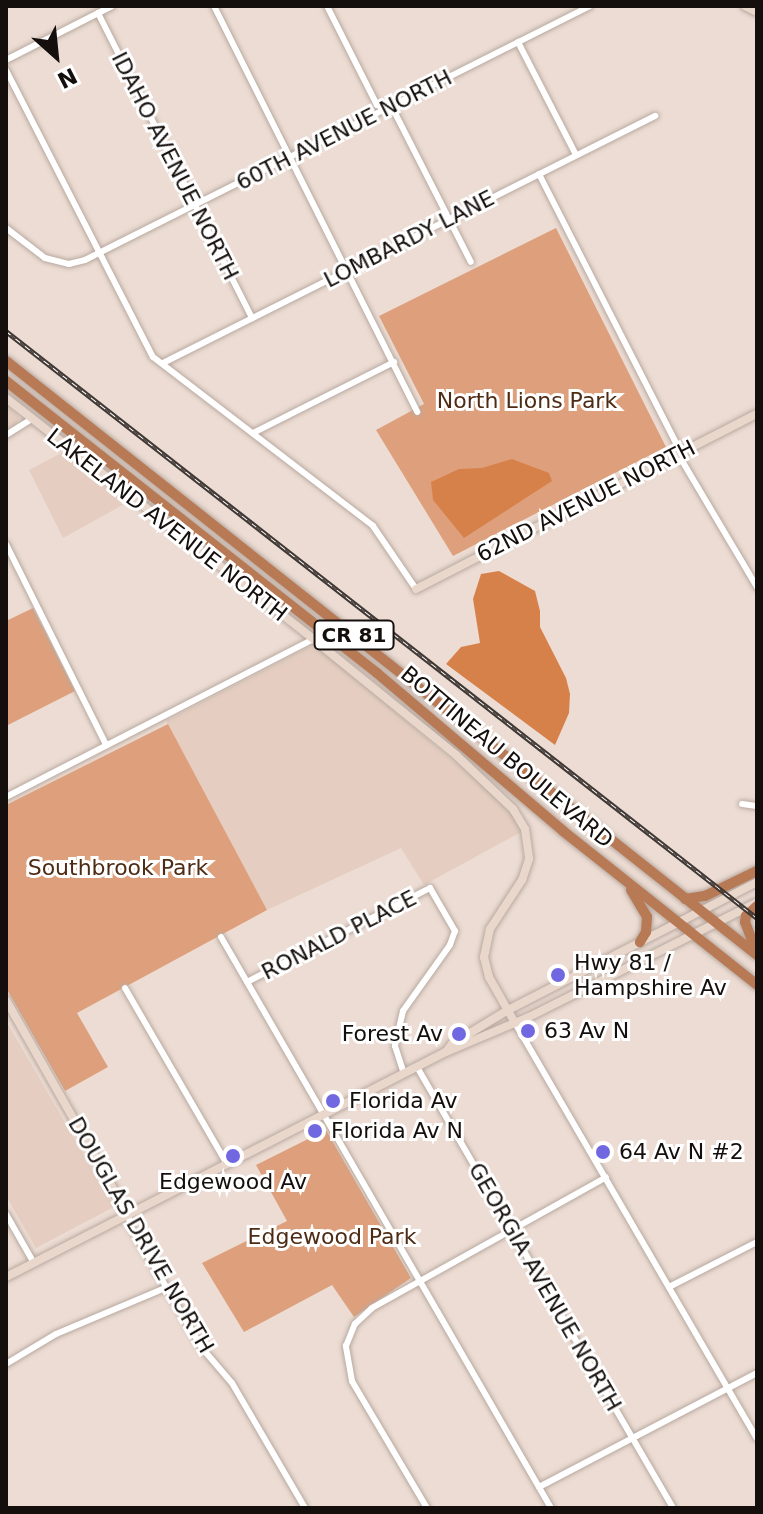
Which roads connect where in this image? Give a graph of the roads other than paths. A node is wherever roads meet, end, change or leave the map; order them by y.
1 (112, 6) edge
2 (214, 6) edge
3 (327, 6) edge
4 (590, 6) edge
5 (745, 6) edge
6 (757, 12) edge
7 (98, 13) junction
8 (518, 42) junction
9 (6, 60) edge
10 (6, 70) edge
11 (386, 109) junction
12 (655, 116) dead end
13 (576, 155) junction
14 (290, 157) junction
15 (539, 174) junction
16 (195, 205) junction
17 (449, 219) junction
18 (6, 228) edge
19 (98, 254) junction
20 (471, 262) dead end
21 (348, 270) junction
22 (252, 318) junction
23 (6, 361) edge
24 (394, 362) junction
25 (163, 363) junction
26 (6, 381) edge
27 (6, 398) edge
28 (417, 412) dead end
29 (757, 414) edge
30 (32, 419) junction
31 (253, 433) junction
32 (6, 435) edge
33 (678, 454) junction
34 (6, 544) edge
35 (9, 557) edge
36 (757, 587) edge
37 (416, 589) joint
38 (313, 639) junction
39 (106, 745) junction
40 (6, 797) edge
41 (742, 804) dead end
42 (757, 806) edge
43 (757, 871) edge
44 (626, 882) junction
45 (757, 882) edge
46 (685, 899) junction
47 (757, 904) edge
48 (699, 911) junction
49 (679, 922) junction
50 (716, 924) junction
51 (694, 935) junction
52 (221, 937) dead end
53 (640, 942) junction
54 (757, 954) edge
55 (247, 982) junction
56 (757, 985) edge
57 (125, 988) dead end
58 (6, 1000) edge
59 (508, 1010) junction
60 (515, 1023) junction
61 (446, 1052) junction
62 (417, 1067) junction
63 (404, 1073) junction
64 (324, 1115) junction
65 (227, 1164) junction
66 (606, 1177) junction
67 (6, 1214) edge
68 (128, 1215) junction
69 (511, 1230) junction
70 (757, 1242) edge
71 (34, 1263) junction
72 (6, 1277) edge
73 (420, 1281) junction
74 (167, 1287) junction
75 (669, 1287) junction
76 (6, 1364) edge
77 (757, 1373) edge
78 (729, 1388) junction
79 (632, 1438) junction
80 (757, 1438) edge
81 (539, 1487) junction
82 (305, 1508) edge
83 (427, 1508) edge
84 (551, 1508) edge
85 (673, 1508) edge

1 - 7 street
2 - 14 street
3 - 11 street
4 - 8 street, 60TH AVENUE NORTH
5 - 6 street
7 - 9 street
7 - 16 street, IDAHO AVENUE NORTH
8 - 11 street, 60TH AVENUE NORTH
8 - 13 street
10 - 19 street
11 - 14 street, 60TH AVENUE NORTH
11 - 17 street
12 - 13 street, LOMBARDY LANE
13 - 15 street, LOMBARDY LANE
14 - 16 street, 60TH AVENUE NORTH
14 - 21 street
15 - 17 street, LOMBARDY LANE
15 - 33 street
16 - 19 street, 60TH AVENUE NORTH
16 - 22 street, IDAHO AVENUE NORTH
17 - 20 street
17 - 21 street, LOMBARDY LANE
18 - 19 street, 60TH AVENUE NORTH
19 - 25 street
21 - 22 street, LOMBARDY LANE
21 - 24 street
22 - 25 street, LOMBARDY LANE
23 - 46 highway, BOTTINEAU BOULEVARD / CR 81
24 - 28 street
24 - 31 street
25 - 31 street
26 - 44 highway, BOTTINEAU BOULEVARD / CR 81
27 - 30 street, LAKELAND AVENUE NORTH
29 - 33 street, 62ND AVENUE NORTH
30 - 32 street
30 - 38 street, LAKELAND AVENUE NORTH
31 - 37 street
33 - 36 street
33 - 37 street, 62ND AVENUE NORTH
34 - 35 street
35 - 39 street
38 - 39 street
38 - 59 street, LAKELAND AVENUE NORTH
39 - 40 street
41 - 42 street
43 - 46 highway
44 - 49 highway, BOTTINEAU BOULEVARD / CR 81
44 - 53 highway
45 - 48 street
46 - 48 highway, BOTTINEAU BOULEVARD / CR 81
47 - 50 street
47 - 54 highway
48 - 49 street
48 - 50 highway, BOTTINEAU BOULEVARD / CR 81
49 - 51 highway, BOTTINEAU BOULEVARD / CR 81
49 - 53 street
50 - 51 street
50 - 54 highway, BOTTINEAU BOULEVARD / CR 81
51 - 56 highway, BOTTINEAU BOULEVARD / CR 81
51 - 60 street
52 - 55 street
53 - 59 street
55 - 63 street, RONALD PLACE
55 - 64 street
57 - 65 street
58 - 68 street, DOUGLAS DRIVE NORTH
59 - 60 street, LAKELAND AVENUE NORTH
59 - 61 street
60 - 61 street
60 - 66 street
61 - 62 street
62 - 63 street
62 - 69 street, GEORGIA AVENUE NORTH
63 - 64 street
64 - 65 street
64 - 73 street
65 - 68 street
66 - 69 street
66 - 75 street
67 - 71 street
68 - 71 street
68 - 74 street, DOUGLAS DRIVE NORTH
69 - 73 street
69 - 79 street, GEORGIA AVENUE NORTH
70 - 75 street
71 - 72 street
73 - 81 street
73 - 83 street
74 - 76 street
74 - 82 street, DOUGLAS DRIVE NORTH
75 - 78 street
77 - 78 street
78 - 79 street
78 - 80 street
79 - 81 street
79 - 85 street, GEORGIA AVENUE NORTH
81 - 84 street

